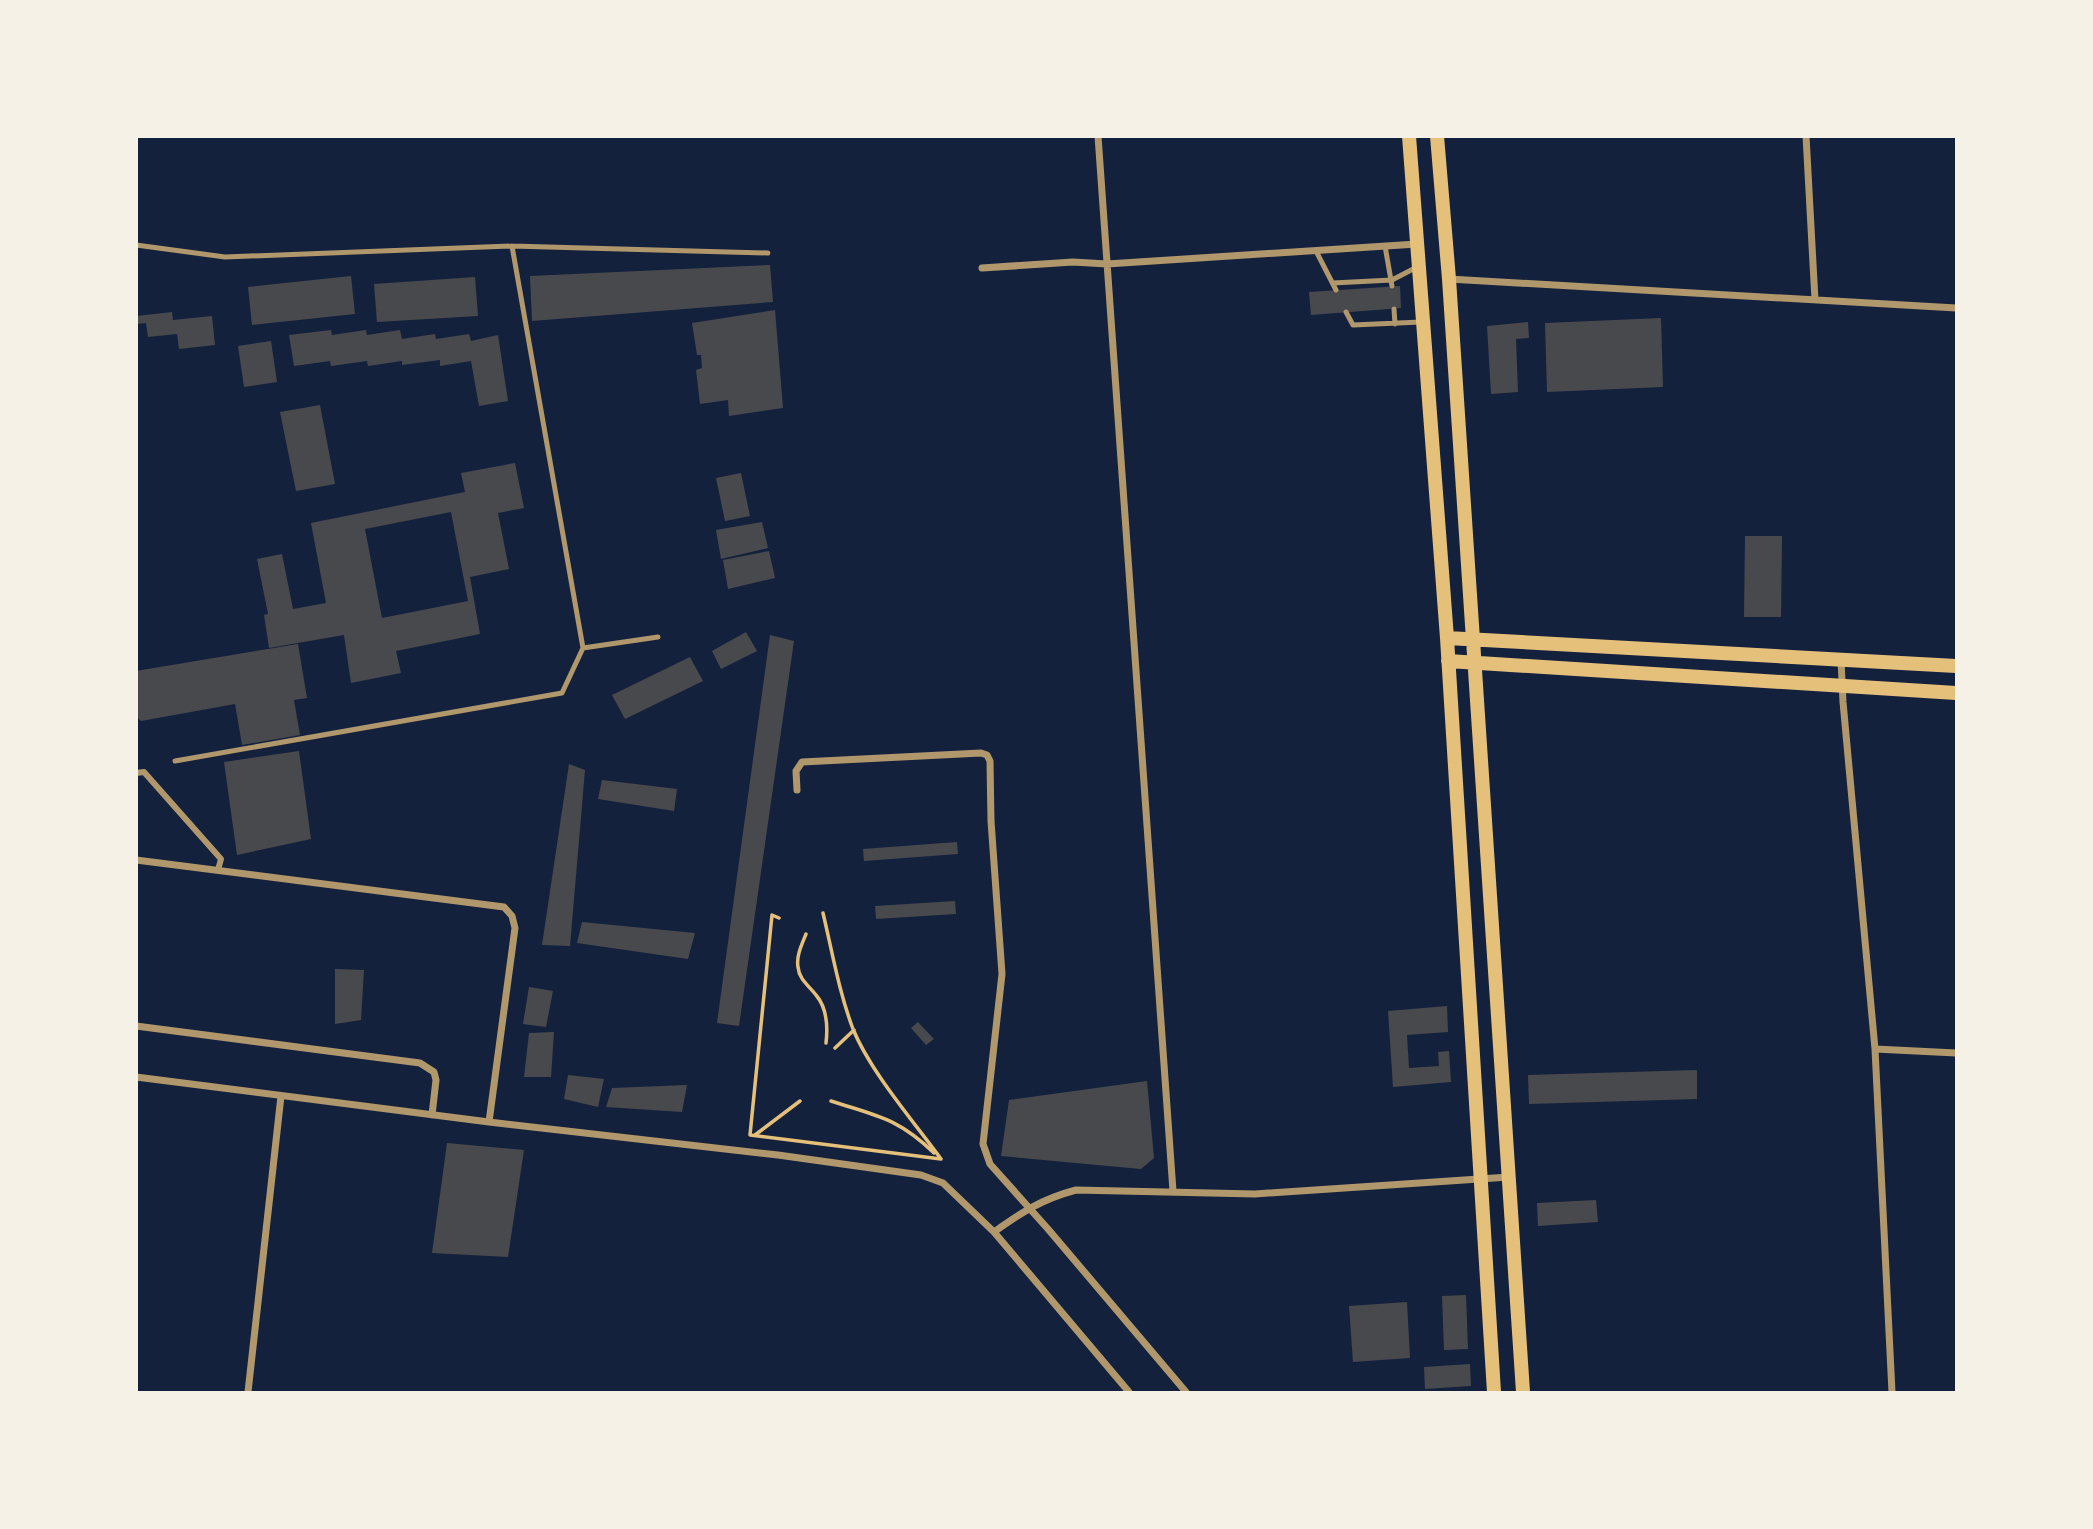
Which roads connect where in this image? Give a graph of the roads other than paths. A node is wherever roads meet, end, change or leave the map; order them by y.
1 (1098, 136) edge
2 (1409, 136) edge
3 (1437, 136) edge
4 (1806, 136) edge
5 (1418, 244) junction
6 (136, 245) edge
7 (512, 246) junction
8 (1385, 246) junction
9 (1316, 251) junction
10 (768, 253) dead end
11 (1107, 264) junction
12 (1420, 265) junction
13 (982, 268) dead end
14 (1449, 279) junction
15 (1333, 283) junction
16 (1392, 283) junction
17 (1336, 290) dead end
18 (1815, 300) junction
19 (1956, 308) edge
20 (1394, 309) dead end
21 (1346, 312) dead end
22 (1424, 322) junction
23 (1395, 324) junction
24 (658, 638) dead end
25 (1447, 638) junction
26 (1473, 638) junction
27 (583, 648) junction
28 (1841, 659) junction
29 (1448, 661) junction
30 (1474, 662) junction
31 (1956, 666) edge
32 (1843, 685) junction
33 (1956, 693) edge
34 (175, 761) dead end
35 (136, 773) edge
36 (797, 790) dead end
37 (136, 860) edge
38 (218, 870) junction
39 (136, 1026) edge
40 (1875, 1049) junction
41 (1956, 1053) edge
42 (136, 1077) edge
43 (281, 1097) junction
44 (432, 1115) junction
45 (489, 1122) junction
46 (1508, 1177) junction
47 (1481, 1179) junction
48 (1173, 1191) junction
49 (1028, 1208) junction
50 (994, 1232) junction
51 (247, 1392) edge
52 (1129, 1392) edge
53 (1186, 1392) edge
54 (1494, 1392) edge
55 (1523, 1392) edge
56 (1892, 1392) edge

1 - 11 street
2 - 5 main road
3 - 14 main road
4 - 18 street
5 - 8 street
5 - 12 main road
6 - 7 lane
7 - 10 lane
7 - 27 lane
8 - 9 street
8 - 16 lane
9 - 11 street
9 - 15 lane
11 - 13 street
11 - 48 street
12 - 16 lane
12 - 22 main road
14 - 18 street
14 - 26 main road
15 - 16 lane
15 - 17 lane
18 - 19 street
20 - 23 lane
21 - 23 lane
22 - 23 lane
22 - 25 main road
24 - 27 lane
25 - 26 main road
25 - 29 main road
26 - 28 main road
26 - 30 main road
27 - 34 lane
28 - 31 main road
28 - 32 street
29 - 30 main road
29 - 47 main road
30 - 32 main road
30 - 46 main road
32 - 33 main road
32 - 40 street
35 - 38 street
36 - 49 street
37 - 38 street
38 - 45 street
39 - 44 street
40 - 41 street
40 - 56 street
42 - 43 street
43 - 44 street
43 - 51 street
44 - 45 street
45 - 50 street
46 - 47 street
46 - 55 main road
47 - 48 street
47 - 54 main road
48 - 49 street
49 - 50 street
49 - 53 street
50 - 52 street

